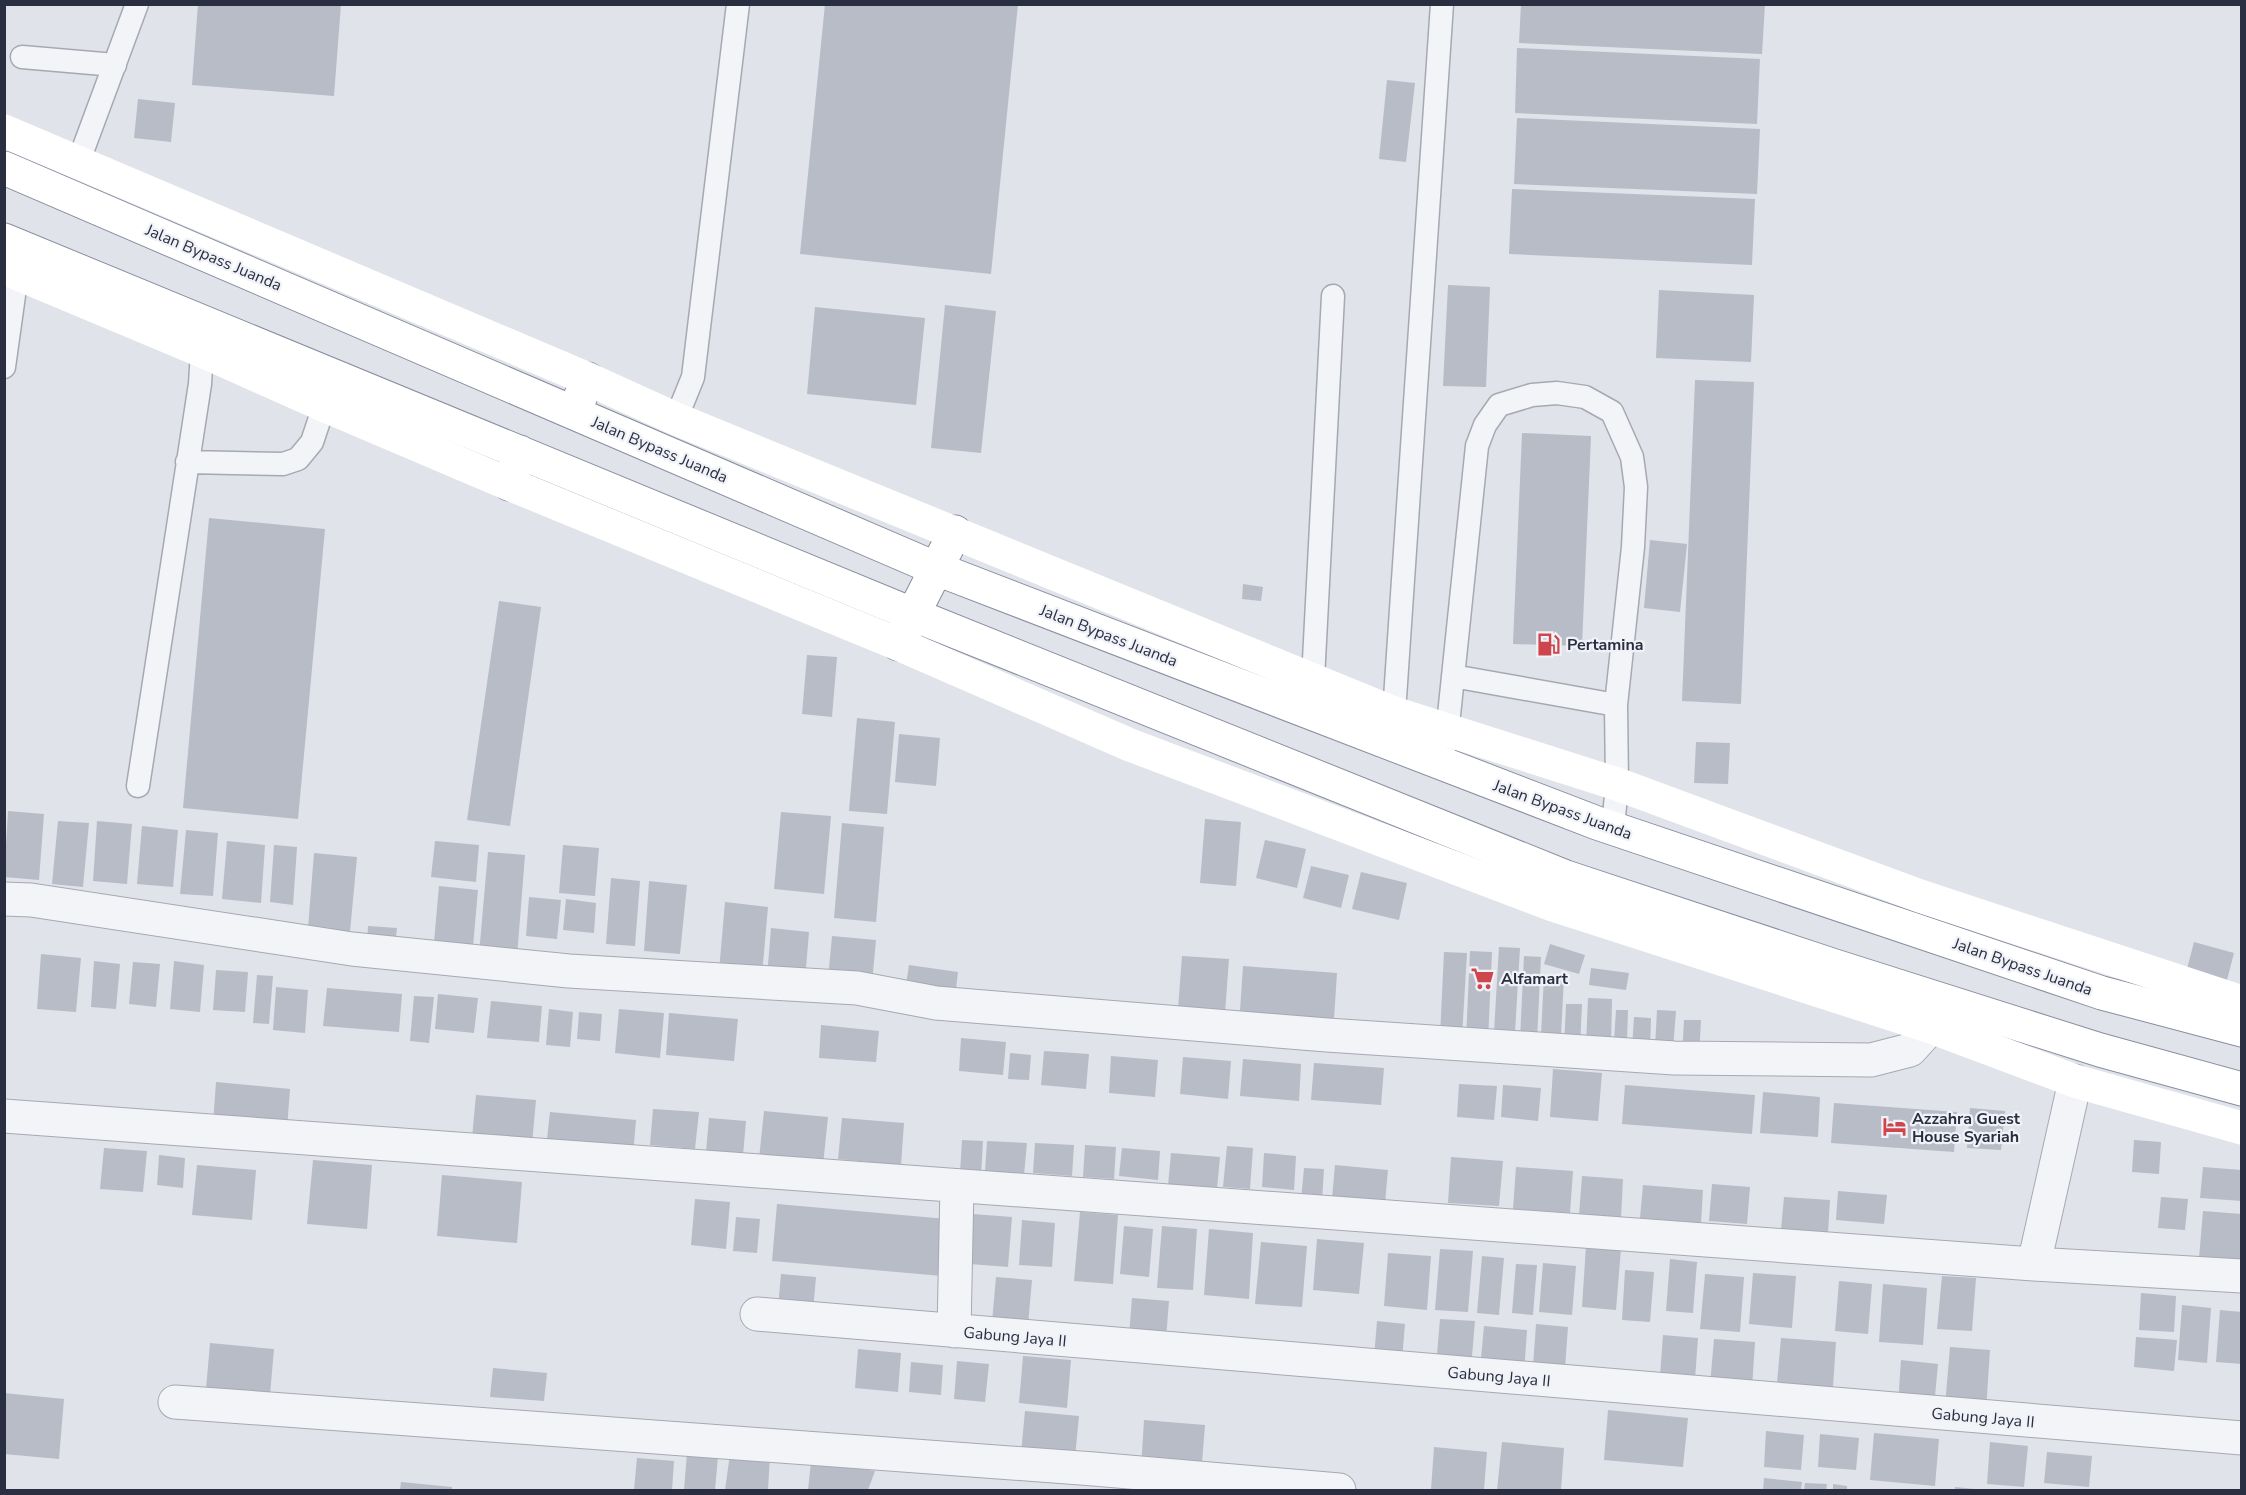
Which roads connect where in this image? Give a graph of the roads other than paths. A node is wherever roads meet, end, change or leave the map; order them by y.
1 (137, 4) edge
2 (738, 4) edge
3 (1442, 4) edge
4 (22, 57) dead end
5 (115, 65) junction
6 (4, 132) edge
7 (78, 163) junction
8 (4, 168) edge
9 (4, 240) edge
10 (11, 271) edge
11 (1334, 296) dead end
12 (202, 351) junction
13 (4, 367) edge
14 (588, 378) junction
15 (329, 391) junction
16 (574, 412) junction
17 (676, 419) junction
18 (520, 452) junction
19 (187, 462) junction
20 (509, 484) junction
21 (954, 532) junction
22 (937, 569) junction
23 (914, 615) junction
24 (898, 645) junction
25 (1453, 676) junction
26 (1313, 680) junction
27 (1616, 705) junction
28 (1390, 727) junction
29 (1447, 729) junction
30 (1443, 764) junction
31 (1617, 784) junction
32 (138, 786) dead end
33 (1613, 828) junction
34 (4, 899) edge
35 (2241, 1002) edge
36 (1931, 1027) junction
37 (2241, 1030) edge
38 (2075, 1081) junction
39 (2241, 1089) edge
40 (4, 1116) edge
41 (2241, 1128) edge
42 (957, 1185) junction
43 (2034, 1264) junction
44 (2241, 1276) edge
45 (757, 1314) dead end
46 (954, 1330) junction
47 (175, 1402) dead end
48 (2241, 1438) edge
49 (1093, 1480) edge
50 (1339, 1491) edge

1 - 5 lane
2 - 17 lane
3 - 28 lane
4 - 5 lane
5 - 7 lane
6 - 7 main road
7 - 14 main road
8 - 16 main road, Jalan Bypass Juanda
9 - 15 main road
10 - 12 main road
10 - 13 lane
11 - 26 lane
12 - 15 main road
12 - 19 lane
14 - 16 main road
14 - 17 main road
15 - 18 main road
15 - 19 lane
15 - 20 main road
16 - 22 main road, Jalan Bypass Juanda
17 - 21 main road
18 - 20 main road
18 - 23 main road
19 - 32 lane
20 - 24 main road
21 - 22 main road
21 - 26 main road
22 - 23 main road
22 - 28 main road, Jalan Bypass Juanda
23 - 24 main road
23 - 39 main road
24 - 36 main road
25 - 27 lane
25 - 27 lane
25 - 29 lane
26 - 28 main road
27 - 31 lane
28 - 29 main road
28 - 30 main road, Jalan Bypass Juanda
29 - 30 lane
29 - 31 main road
30 - 33 main road, Jalan Bypass Juanda
31 - 33 lane
31 - 35 main road
33 - 37 main road, Jalan Bypass Juanda
34 - 36 street
36 - 38 main road
38 - 41 main road
38 - 43 street
40 - 42 street
42 - 43 street
42 - 46 street
43 - 44 street
45 - 46 street, Gabung Jaya II
46 - 48 street, Gabung Jaya II
47 - 49 street
49 - 50 street

